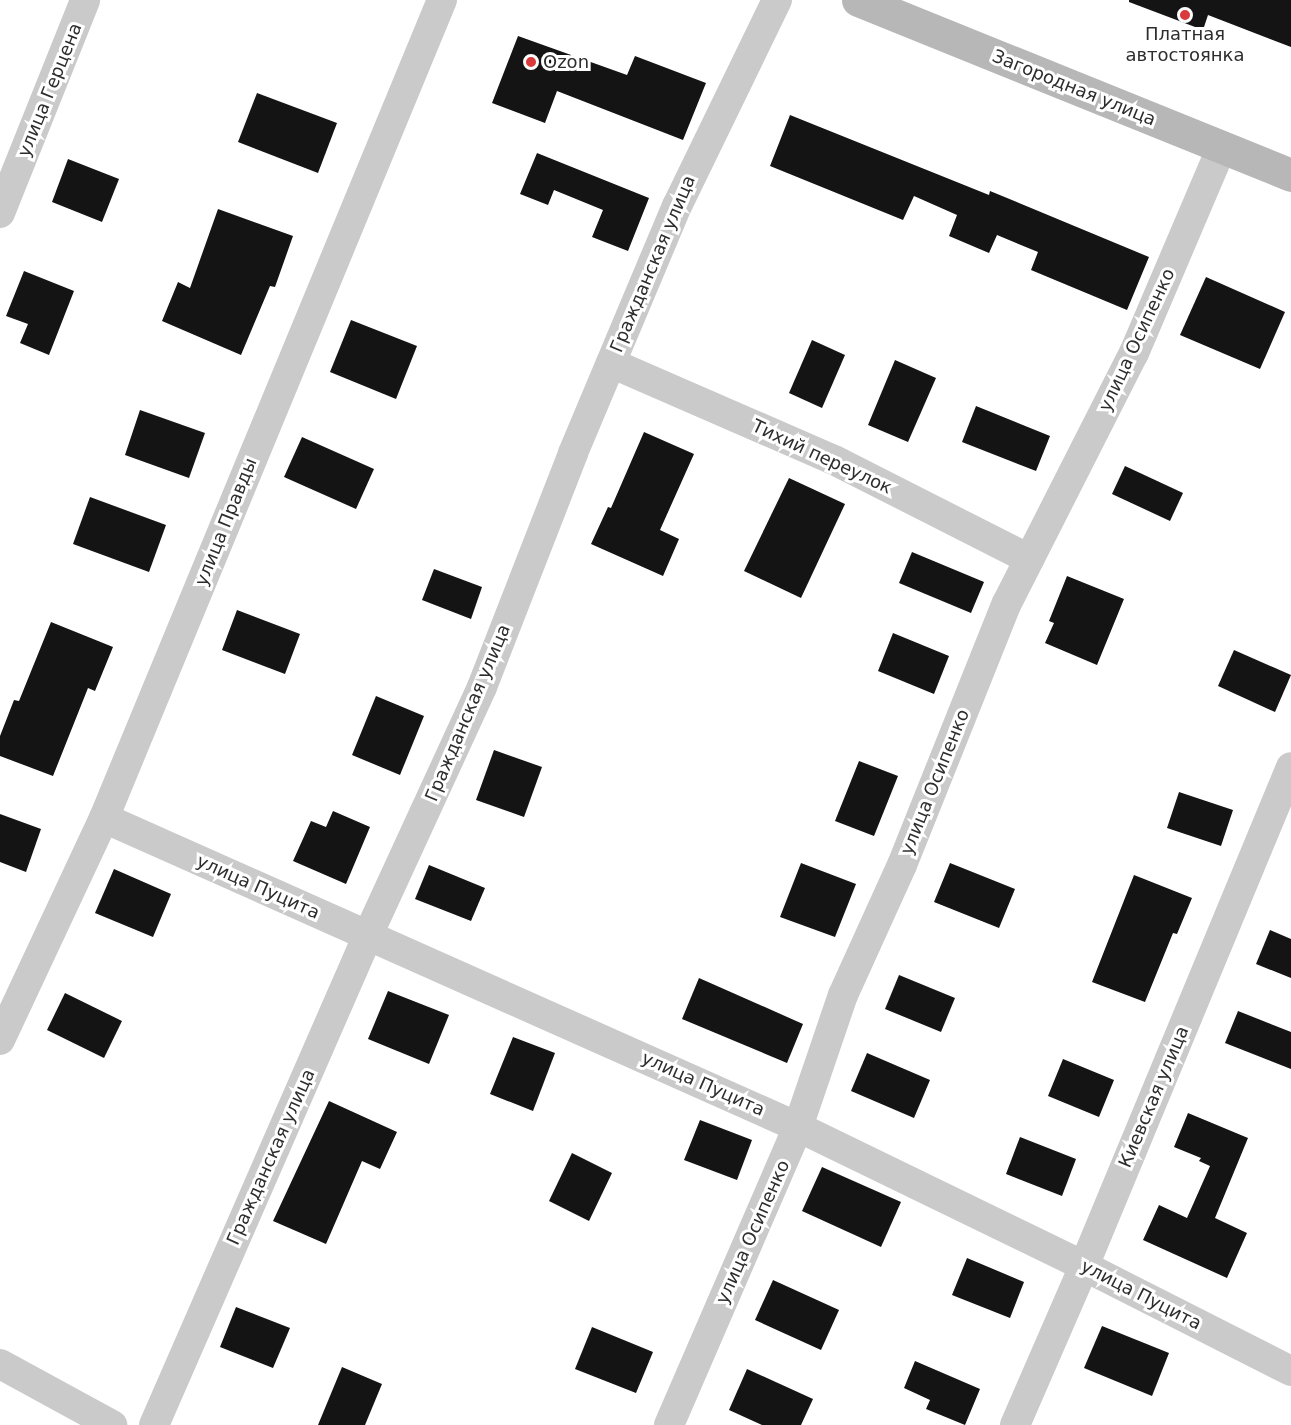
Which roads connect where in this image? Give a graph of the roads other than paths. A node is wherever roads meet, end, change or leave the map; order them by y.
1 (85, 0) edge
2 (442, 0) edge
3 (777, 0) edge
4 (858, 0) edge
5 (1222, 147) junction
6 (8, 171) edge
7 (1291, 175) edge
8 (0, 213) edge
9 (610, 363) junction
10 (1029, 559) junction
11 (1291, 767) edge
12 (104, 818) junction
13 (368, 935) junction
14 (0, 1040) edge
15 (798, 1127) junction
16 (1084, 1266) junction
17 (0, 1364) edge
18 (1291, 1371) edge
19 (112, 1425) edge
20 (154, 1425) edge
21 (669, 1425) edge
22 (1015, 1425) edge

1 - 6 street, улица Герцена
2 - 12 street, улица Правды
3 - 9 street, Гражданская улица
4 - 5 street, Загородная улица
5 - 7 street, Загородная улица
5 - 10 street, улица Осипенко
6 - 8 street, улица Герцена
9 - 10 street, Тихий переулок
9 - 13 street, Гражданская улица
10 - 15 street, улица Осипенко
11 - 16 street, Киевская улица
12 - 13 street, улица Пуцита
12 - 14 street, улица Правды
13 - 15 street, улица Пуцита
13 - 20 street, Гражданская улица
15 - 16 street, улица Пуцита
15 - 21 street, улица Осипенко
16 - 18 street, улица Пуцита
16 - 22 street, Киевская улица
17 - 19 street

